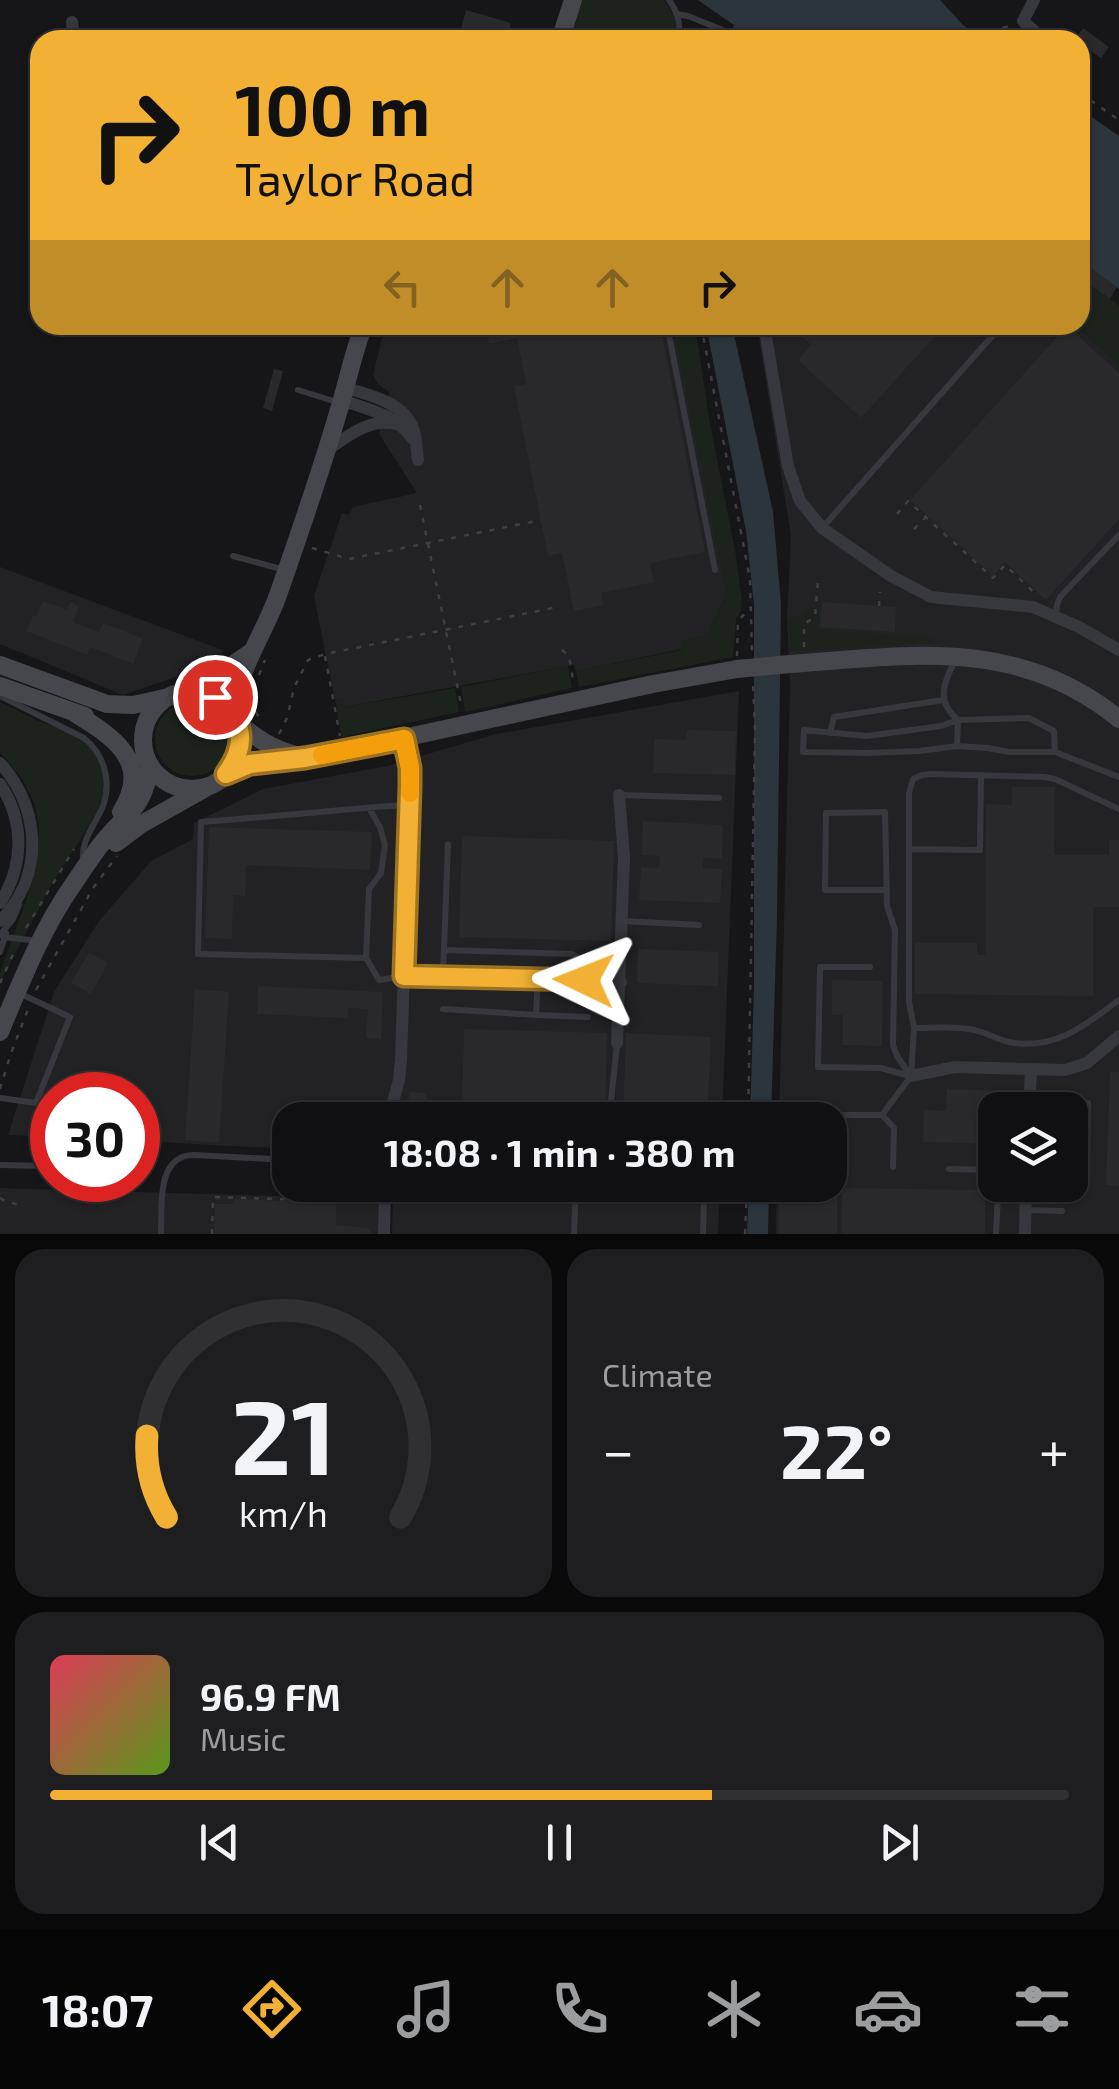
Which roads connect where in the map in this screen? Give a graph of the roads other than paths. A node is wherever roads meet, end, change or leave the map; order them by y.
1 (573, 0) edge
2 (669, 0) edge
3 (1034, 0) edge
4 (676, 14) junction
5 (72, 22) dead end
6 (73, 30) edge
7 (563, 30) edge
8 (678, 30) edge
9 (722, 30) edge
10 (1032, 30) edge
11 (361, 335) edge
12 (668, 335) edge
13 (768, 335) edge
14 (993, 335) edge
15 (298, 390) dead end
16 (343, 397) junction
17 (404, 427) junction
18 (415, 445) junction
19 (326, 451) junction
20 (418, 460) dead end
21 (822, 528) junction
22 (1119, 534) edge
23 (233, 556) dead end
24 (286, 570) junction
25 (715, 570) dead end
26 (1056, 616) junction
27 (1119, 650) edge
28 (958, 656) junction
29 (259, 657) junction
30 (0, 665) edge
31 (0, 686) edge
32 (0, 696) edge
33 (170, 696) junction
34 (943, 700) junction
35 (73, 712) junction
36 (235, 718) junction
37 (958, 720) junction
38 (1119, 720) edge
39 (830, 733) junction
40 (404, 739) junction
41 (957, 746) junction
42 (1055, 752) junction
43 (147, 758) junction
44 (305, 758) junction
45 (0, 763) edge
46 (982, 775) junction
47 (1119, 777) edge
48 (220, 779) junction
49 (0, 784) edge
50 (619, 795) joint
51 (719, 798) dead end
52 (410, 805) junction
53 (368, 808) junction
54 (1119, 809) edge
55 (103, 842) junction
56 (448, 844) dead end
57 (909, 849) junction
58 (14, 870) junction
59 (84, 871) junction
60 (0, 888) edge
61 (887, 890) junction
62 (0, 903) edge
63 (623, 921) junction
64 (4, 924) edge
65 (699, 925) dead end
66 (2, 936) edge
67 (30, 940) junction
68 (444, 950) junction
69 (0, 952) edge
70 (366, 958) junction
71 (870, 967) dead end
72 (404, 976) junction
73 (443, 976) junction
74 (538, 979) junction
75 (584, 980) junction
76 (621, 982) junction
77 (16, 991) edge
78 (1119, 1000) edge
79 (442, 1009) dead end
80 (536, 1015) junction
81 (588, 1017) dead end
82 (914, 1028) junction
83 (0, 1032) edge
84 (1119, 1036) edge
85 (617, 1043) joint
86 (1031, 1070) junction
87 (911, 1076) junction
88 (1030, 1092) edge
89 (0, 1098) edge
90 (393, 1102) edge
91 (611, 1102) edge
92 (847, 1114) edge
93 (882, 1115) junction
94 (272, 1159) edge
95 (0, 1164) edge
96 (30, 1165) edge
97 (892, 1167) dead end
98 (948, 1169) dead end
99 (978, 1170) edge
100 (384, 1202) edge
101 (575, 1202) edge
102 (704, 1202) edge
103 (998, 1202) edge
104 (1025, 1202) edge
105 (1025, 1210) junction
106 (1062, 1211) dead end
107 (161, 1234) edge
108 (384, 1234) edge
109 (574, 1234) edge
110 (703, 1234) edge
111 (996, 1234) edge
112 (1025, 1234) edge

1 - 7 main road
2 - 4 lane
3 - 10 street
4 - 8 lane
4 - 9 lane
5 - 6 street
11 - 16 main road
12 - 25 lane
13 - 21 street
14 - 21 lane
15 - 16 lane
16 - 17 street
16 - 18 street
16 - 19 main road
17 - 18 street
17 - 19 street
18 - 20 street
19 - 24 main road
21 - 26 street
22 - 26 lane
23 - 24 lane
24 - 29 main road
26 - 27 street
28 - 34 lane
28 - 38 main road
28 - 40 main road, bridge
29 - 33 main road
29 - 36 main road
30 - 33 main road
31 - 35 main road
32 - 59 lane
33 - 36 main road
33 - 43 main road
34 - 37 lane
34 - 39 lane
35 - 43 main road
35 - 55 main road
36 - 44 main road
36 - 48 main road
37 - 39 lane
37 - 41 lane
37 - 42 lane
39 - 41 lane
40 - 44 main road
40 - 52 street
41 - 42 lane
42 - 47 lane
43 - 48 main road
43 - 55 main road
44 - 48 main road
45 - 64 street
46 - 54 lane
46 - 57 lane
46 - 57 lane
48 - 59 main road
49 - 58 street
50 - 51 lane
50 - 63 street
52 - 53 lane
52 - 72 street
53 - 70 lane
53 - 70 lane
55 - 59 main road
56 - 68 lane
57 - 82 lane
58 - 60 lane
58 - 62 street
59 - 67 main road
61 - 61 lane
61 - 87 lane
63 - 65 lane
63 - 76 street
64 - 66 lane
66 - 67 lane
66 - 69 lane
67 - 77 main road
68 - 73 lane
68 - 75 lane
70 - 72 lane
71 - 87 lane
72 - 73 street
72 - 90 street
73 - 74 street
74 - 75 street
74 - 80 lane
75 - 76 street
76 - 85 street
77 - 83 main road
77 - 89 lane
78 - 82 lane
79 - 80 lane
80 - 81 lane
82 - 87 lane
84 - 86 street
85 - 91 lane
86 - 87 street
86 - 88 street
87 - 93 lane
92 - 93 lane
93 - 97 lane
94 - 107 lane
95 - 96 lane
98 - 99 lane
100 - 108 street
101 - 109 lane
102 - 110 lane
103 - 111 lane
104 - 105 street
105 - 106 lane
105 - 112 street

